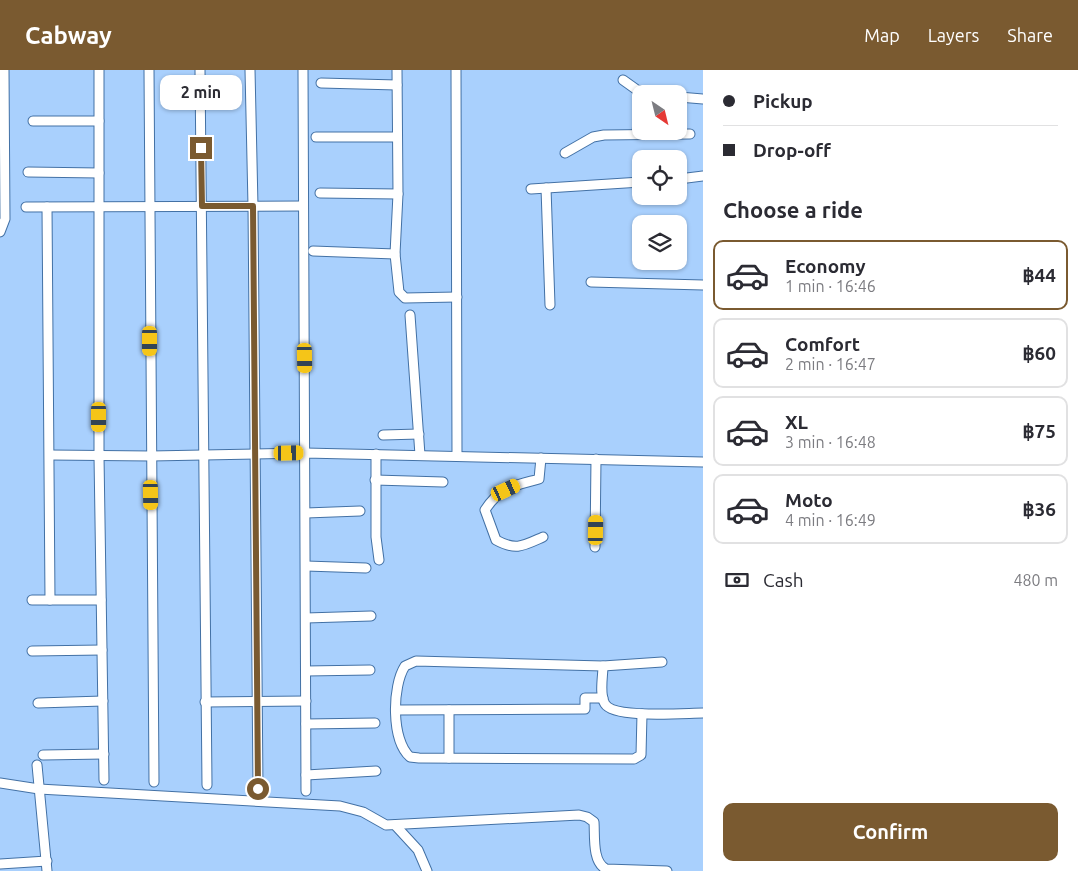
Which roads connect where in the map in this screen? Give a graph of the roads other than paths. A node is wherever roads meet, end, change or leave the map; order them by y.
1 (4, 70) edge
2 (93, 70) edge
3 (99, 70) edge
4 (149, 70) edge
5 (200, 70) edge
6 (250, 70) edge
7 (303, 70) edge
8 (397, 70) edge
9 (456, 70) edge
10 (623, 80) dead end
11 (321, 83) dead end
12 (397, 85) junction
13 (632, 87) edge
14 (688, 98) edge
15 (703, 99) edge
16 (33, 121) dead end
17 (99, 121) junction
18 (632, 134) edge
19 (316, 137) dead end
20 (397, 137) junction
21 (565, 153) dead end
22 (28, 172) dead end
23 (99, 173) junction
24 (703, 176) edge
25 (687, 178) edge
26 (632, 183) edge
27 (546, 188) junction
28 (531, 189) dead end
29 (320, 193) dead end
30 (398, 194) junction
31 (149, 206) junction
32 (202, 206) junction
33 (253, 206) junction
34 (304, 206) junction
35 (26, 207) dead end
36 (47, 207) junction
37 (99, 207) junction
38 (0, 232) edge
39 (314, 251) dead end
40 (395, 254) junction
41 (591, 282) dead end
42 (703, 285) edge
43 (457, 297) junction
44 (550, 305) dead end
45 (410, 315) dead end
46 (383, 434) dead end
47 (419, 434) junction
48 (306, 453) junction
49 (256, 454) junction
50 (376, 454) junction
51 (50, 455) junction
52 (203, 455) junction
53 (420, 455) junction
54 (99, 456) junction
55 (151, 456) junction
56 (458, 456) junction
57 (542, 458) junction
58 (596, 459) junction
59 (703, 462) edge
60 (375, 480) junction
61 (443, 482) dead end
62 (360, 511) dead end
63 (306, 513) junction
64 (543, 537) dead end
65 (596, 547) dead end
66 (379, 560) dead end
67 (306, 566) junction
68 (366, 568) dead end
69 (32, 600) dead end
70 (50, 600) junction
71 (101, 600) junction
72 (371, 616) dead end
73 (306, 618) junction
74 (102, 650) junction
75 (32, 651) dead end
76 (662, 662) dead end
77 (603, 666) junction
78 (370, 670) dead end
79 (306, 671) junction
80 (603, 698) junction
81 (103, 701) junction
82 (257, 701) junction
83 (306, 701) junction
84 (38, 702) dead end
85 (205, 702) junction
86 (396, 710) junction
87 (449, 710) junction
88 (703, 713) edge
89 (642, 714) junction
90 (375, 723) dead end
91 (306, 724) junction
92 (104, 754) junction
93 (43, 755) dead end
94 (449, 758) junction
95 (37, 765) dead end
96 (376, 771) dead end
97 (306, 775) junction
98 (104, 780) dead end
99 (154, 782) dead end
100 (0, 783) edge
101 (207, 785) dead end
102 (38, 789) junction
103 (258, 789) dead end
104 (306, 791) dead end
105 (395, 825) junction
106 (47, 861) junction
107 (0, 864) edge
108 (602, 869) edge
109 (47, 871) edge
110 (427, 871) edge
111 (667, 871) edge

1 - 38 street
2 - 3 street
3 - 17 street
4 - 31 street
5 - 32 street
6 - 33 street
7 - 34 street
8 - 12 street
9 - 43 street
10 - 13 street
11 - 12 street
12 - 20 street
14 - 15 street
16 - 17 street
17 - 23 street
18 - 21 street
19 - 20 street
20 - 30 street
22 - 23 street
23 - 37 street
24 - 25 street
26 - 27 street
27 - 28 street
27 - 44 street
29 - 30 street
30 - 40 street
31 - 32 street
31 - 37 street
31 - 55 street
32 - 33 street
32 - 52 street
33 - 34 street
33 - 49 street
34 - 48 street
35 - 36 street
36 - 37 street
36 - 51 street
37 - 54 street
39 - 40 street
40 - 43 street
41 - 42 street
43 - 56 street
45 - 47 street
46 - 47 street
47 - 53 street
48 - 49 street
48 - 50 street
48 - 63 street
49 - 52 street
49 - 82 street
50 - 53 street
50 - 60 street
51 - 54 street
51 - 70 street
52 - 55 street
52 - 85 street
53 - 56 street
54 - 55 street
54 - 71 street
55 - 99 street
56 - 57 street
57 - 58 street
57 - 64 street
58 - 59 street
58 - 65 street
60 - 61 street
60 - 66 street
62 - 63 street
63 - 67 street
67 - 68 street
67 - 73 street
69 - 70 street
70 - 71 street
71 - 74 street
72 - 73 street
73 - 79 street
74 - 75 street
74 - 81 street
76 - 77 street
77 - 80 street
77 - 86 street
78 - 79 street
79 - 83 street
80 - 87 street
80 - 89 street
81 - 84 street
81 - 92 street
82 - 83 street
82 - 85 street
82 - 103 street
83 - 91 street
85 - 101 street
86 - 87 street
86 - 94 street
87 - 94 street
88 - 89 street
89 - 94 street
90 - 91 street
91 - 97 street
92 - 93 street
92 - 98 street
95 - 102 street
96 - 97 street
97 - 104 street
100 - 102 street
102 - 105 street
102 - 106 street
105 - 108 street
105 - 110 street
106 - 107 street
106 - 109 street
108 - 111 street

